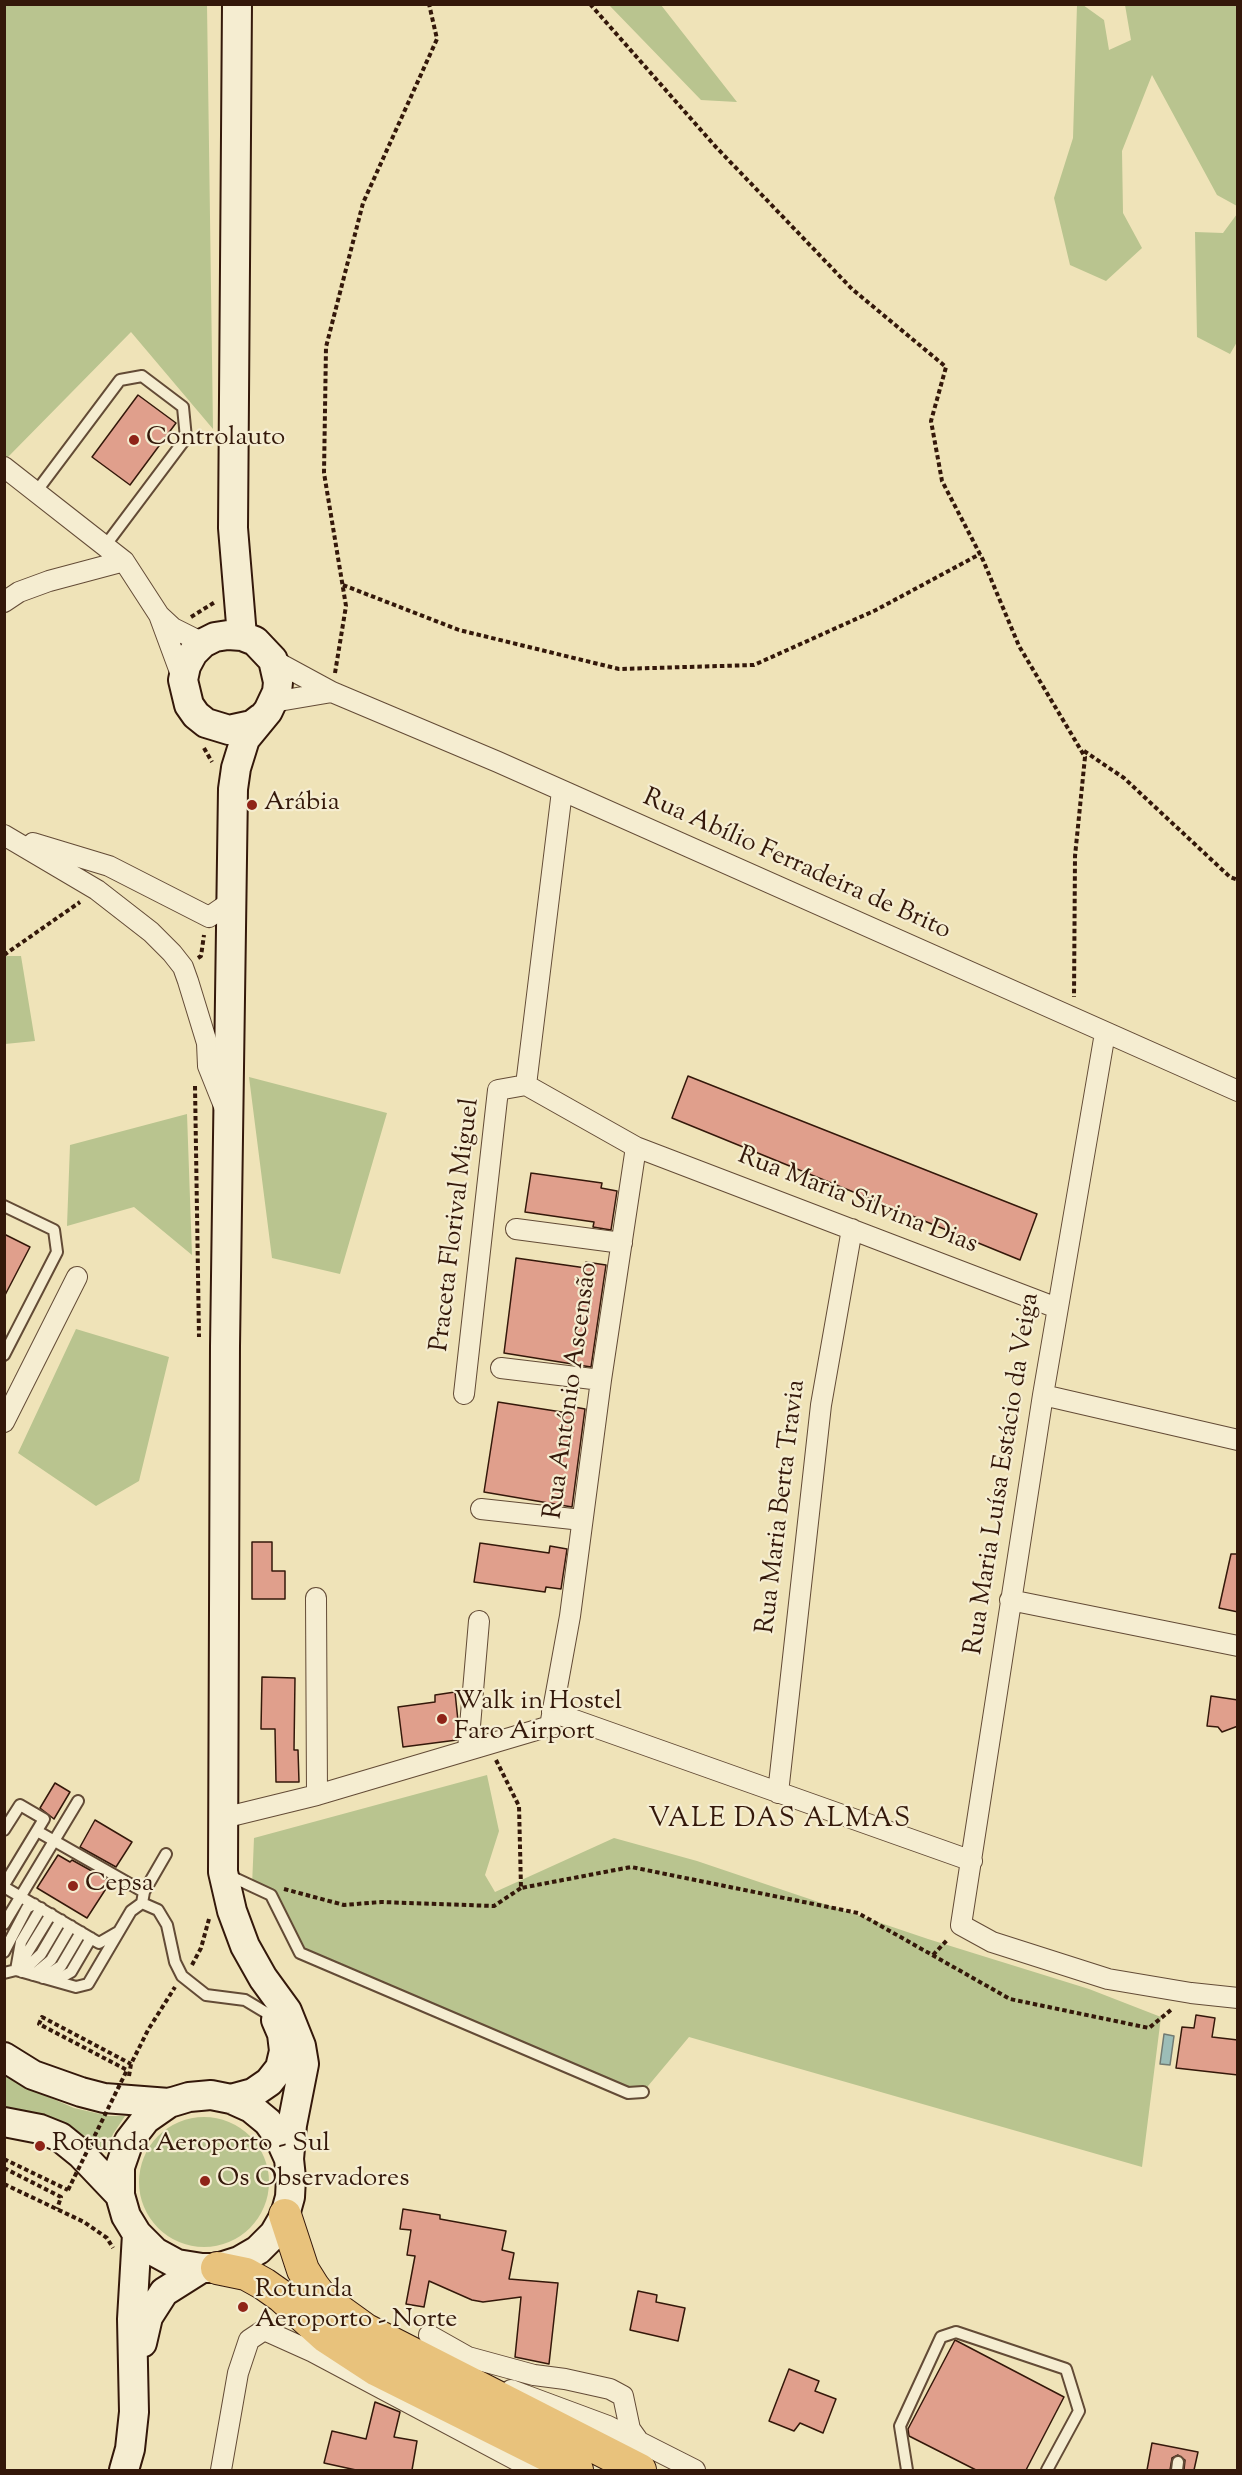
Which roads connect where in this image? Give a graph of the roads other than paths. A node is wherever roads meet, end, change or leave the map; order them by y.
1 (237, 4) edge
2 (4, 467) edge
3 (36, 492) junction
4 (105, 546) junction
5 (124, 561) junction
6 (4, 602) edge
7 (159, 615) junction
8 (220, 639) junction
9 (273, 660) junction
10 (183, 680) junction
11 (332, 692) junction
12 (267, 710) junction
13 (206, 723) junction
14 (236, 768) junction
15 (562, 790) junction
16 (4, 835) edge
17 (232, 901) junction
18 (1105, 1033) junction
19 (526, 1085) junction
20 (1238, 1091) edge
21 (229, 1118) junction
22 (636, 1147) junction
23 (4, 1206) edge
24 (516, 1229) dead end
25 (852, 1229) junction
26 (622, 1243) junction
27 (77, 1277) dead end
28 (1057, 1308) junction
29 (4, 1355) edge
30 (501, 1368) dead end
31 (601, 1380) junction
32 (464, 1394) dead end
33 (1043, 1395) junction
34 (4, 1422) edge
35 (1238, 1440) edge
36 (482, 1509) dead end
37 (582, 1520) junction
38 (316, 1598) dead end
39 (1010, 1600) junction
40 (479, 1621) dead end
41 (1238, 1646) edge
42 (552, 1712) junction
43 (478, 1746) junction
44 (778, 1793) junction
45 (316, 1795) junction
46 (78, 1801) dead end
47 (223, 1818) junction
48 (4, 1830) edge
49 (37, 1831) junction
50 (54, 1840) junction
51 (166, 1854) dead end
52 (972, 1861) junction
53 (223, 1872) junction
54 (4, 1886) edge
55 (21, 1897) junction
56 (143, 1898) junction
57 (47, 1912) junction
58 (4, 1923) edge
59 (71, 1926) junction
60 (118, 1932) junction
61 (86, 1935) junction
62 (4, 1952) edge
63 (4, 1973) edge
64 (28, 1974) junction
65 (263, 1978) junction
66 (55, 1981) junction
67 (1238, 1998) edge
68 (275, 2018) junction
69 (4, 2057) edge
70 (643, 2092) dead end
71 (231, 2099) junction
72 (169, 2103) junction
73 (4, 2122) edge
74 (289, 2159) junction
75 (120, 2195) junction
76 (285, 2215) junction
77 (137, 2234) junction
78 (210, 2268) junction
79 (429, 2335) dead end
80 (454, 2376) junction
81 (134, 2380) junction
82 (406, 2386) junction
83 (430, 2415) junction
84 (627, 2415) junction
85 (608, 2426) junction
86 (640, 2457) edge
87 (124, 2470) edge
88 (221, 2470) edge
89 (535, 2470) edge
90 (577, 2470) edge
91 (695, 2470) edge
92 (907, 2470) edge
93 (1047, 2470) edge

1 - 8 street
2 - 3 street
3 - 4 street
3 - 4 lane
4 - 5 street
5 - 6 street
5 - 7 street
7 - 8 street
7 - 10 street
8 - 9 street
8 - 10 street
9 - 11 street, Rua Abílio Ferradeira de Brito
9 - 12 street
10 - 13 street
11 - 12 street
11 - 15 street, Rua Abílio Ferradeira de Brito
12 - 13 street
12 - 14 street
13 - 14 street
14 - 17 street
15 - 18 street, Rua Abílio Ferradeira de Brito
15 - 19 street
16 - 17 street
16 - 21 street
17 - 21 street
18 - 20 street, Rua Abílio Ferradeira de Brito
18 - 28 street, Rua Maria Luísa Estácio da Veiga
19 - 22 street
19 - 32 street, Praceta Florival Miguel
21 - 47 street
22 - 25 street, Rua Maria Silvina Dias
22 - 26 street, Rua António Ascensão
23 - 29 lane
24 - 26 street
25 - 28 street, Rua Maria Silvina Dias
25 - 44 street, Rua Maria Berta Travia
26 - 31 street, Rua António Ascensão
27 - 34 street
28 - 33 street, Rua Maria Luísa Estácio da Veiga
30 - 31 street
31 - 37 street, Rua António Ascensão
33 - 35 street
33 - 39 street, Rua Maria Luísa Estácio da Veiga
36 - 37 street
37 - 42 street, Rua António Ascensão
38 - 45 street
39 - 41 street
39 - 52 street, Rua Maria Luísa Estácio da Veiga
40 - 43 street
42 - 43 street
42 - 44 street
43 - 45 street
44 - 52 street
45 - 47 street
46 - 50 lane
47 - 53 street
48 - 49 lane
49 - 50 lane
49 - 54 lane
50 - 55 lane
50 - 56 lane
51 - 56 lane
52 - 67 street, Rua Maria Luísa Estácio da Veiga
53 - 65 street
53 - 70 lane
54 - 55 lane
55 - 57 lane
55 - 58 lane
56 - 60 lane
56 - 68 lane
57 - 59 lane
57 - 62 lane
57 - 64 lane
57 - 64 lane
59 - 61 lane
59 - 64 lane
60 - 61 lane
60 - 66 lane
61 - 64 lane
61 - 66 lane
63 - 64 lane
64 - 66 lane
65 - 68 street
65 - 74 street
68 - 71 street
69 - 72 street
71 - 72 street
71 - 74 street
72 - 75 street
73 - 75 street
74 - 76 street
75 - 77 street
76 - 78 street
76 - 80 main road
77 - 78 street
77 - 81 street
78 - 81 street
78 - 82 main road
79 - 84 street
80 - 85 street
80 - 86 main road
81 - 87 street
82 - 83 street
82 - 90 main road
83 - 88 street
83 - 89 street
84 - 85 street
84 - 86 street
85 - 86 street
86 - 91 street
92 - 93 lane

